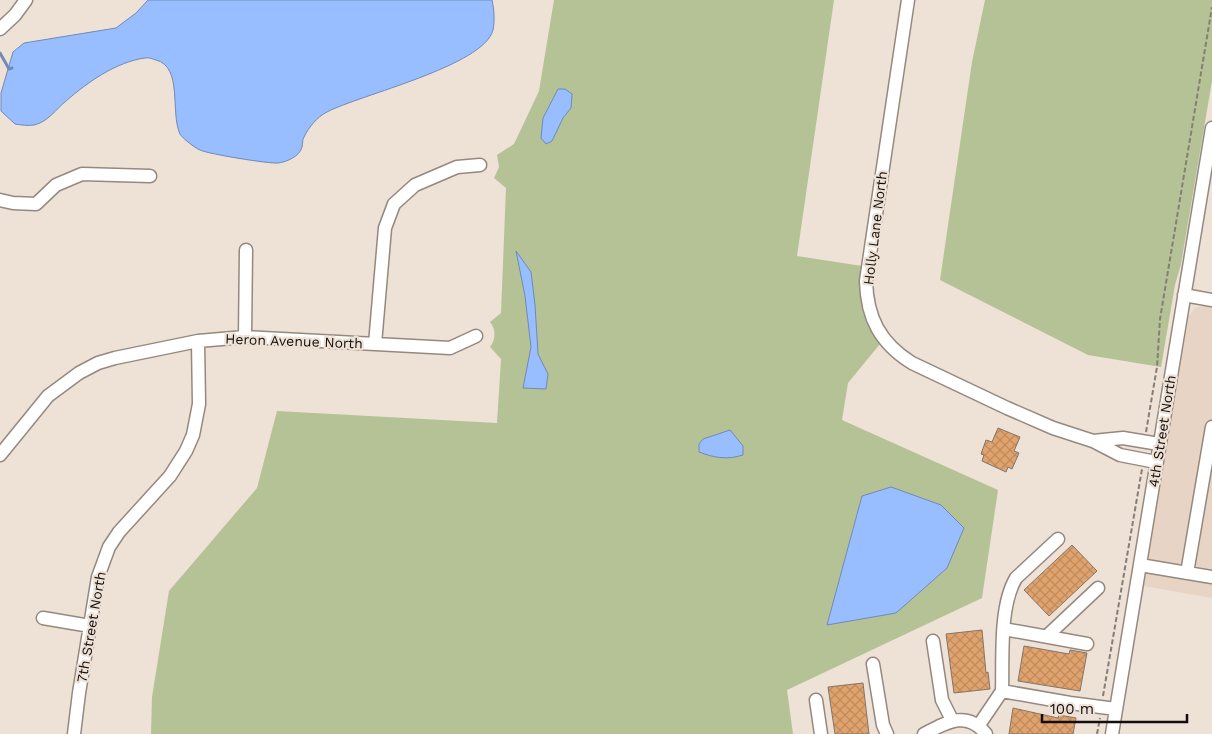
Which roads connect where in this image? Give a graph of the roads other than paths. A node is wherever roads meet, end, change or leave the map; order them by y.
1 (26, 0) edge
2 (908, 0) edge
3 (0, 29) edge
4 (1212, 128) edge
5 (480, 165) dead end
6 (150, 176) dead end
7 (0, 200) edge
8 (246, 250) dead end
9 (1184, 295) junction
10 (1212, 300) edge
11 (476, 336) dead end
12 (246, 337) junction
13 (198, 341) junction
14 (375, 344) junction
15 (1212, 427) edge
16 (1093, 441) junction
17 (1160, 444) junction
18 (0, 455) edge
19 (1156, 462) junction
20 (1058, 539) dead end
21 (1140, 565) junction
22 (1187, 573) junction
23 (1212, 577) edge
24 (1098, 588) dead end
25 (43, 618) dead end
26 (90, 626) junction
27 (1004, 629) junction
28 (1047, 636) junction
29 (933, 641) dead end
30 (1087, 644) dead end
31 (873, 664) dead end
32 (1002, 691) junction
33 (816, 700) dead end
34 (1116, 709) junction
35 (952, 720) junction
36 (983, 730) edge
37 (74, 734) edge
38 (821, 734) edge
39 (887, 734) edge
40 (924, 734) edge
41 (1112, 734) edge

1 - 3 street
2 - 16 street, Holly Lane North
4 - 9 street, 4th Street North
5 - 14 street
6 - 7 street
8 - 12 street
9 - 10 street
9 - 17 street, 4th Street North
11 - 14 street, Heron Avenue North
12 - 13 street, Heron Avenue North
12 - 14 street, Heron Avenue North
13 - 18 street, Heron Avenue North
13 - 26 street, 7th Street North
15 - 22 street
16 - 17 street, Holly Lane North
16 - 19 street, Holly Lane North
17 - 19 street, 4th Street North
19 - 21 street, 4th Street North
20 - 27 street
21 - 22 street
21 - 34 street, 4th Street North
22 - 23 street
24 - 28 street
25 - 26 street
26 - 37 street, 7th Street North
27 - 28 street
27 - 32 street
28 - 30 street
29 - 35 street
31 - 39 street
32 - 34 street
32 - 36 street
33 - 38 street
34 - 41 street, 4th Street North
35 - 36 street
35 - 40 street

